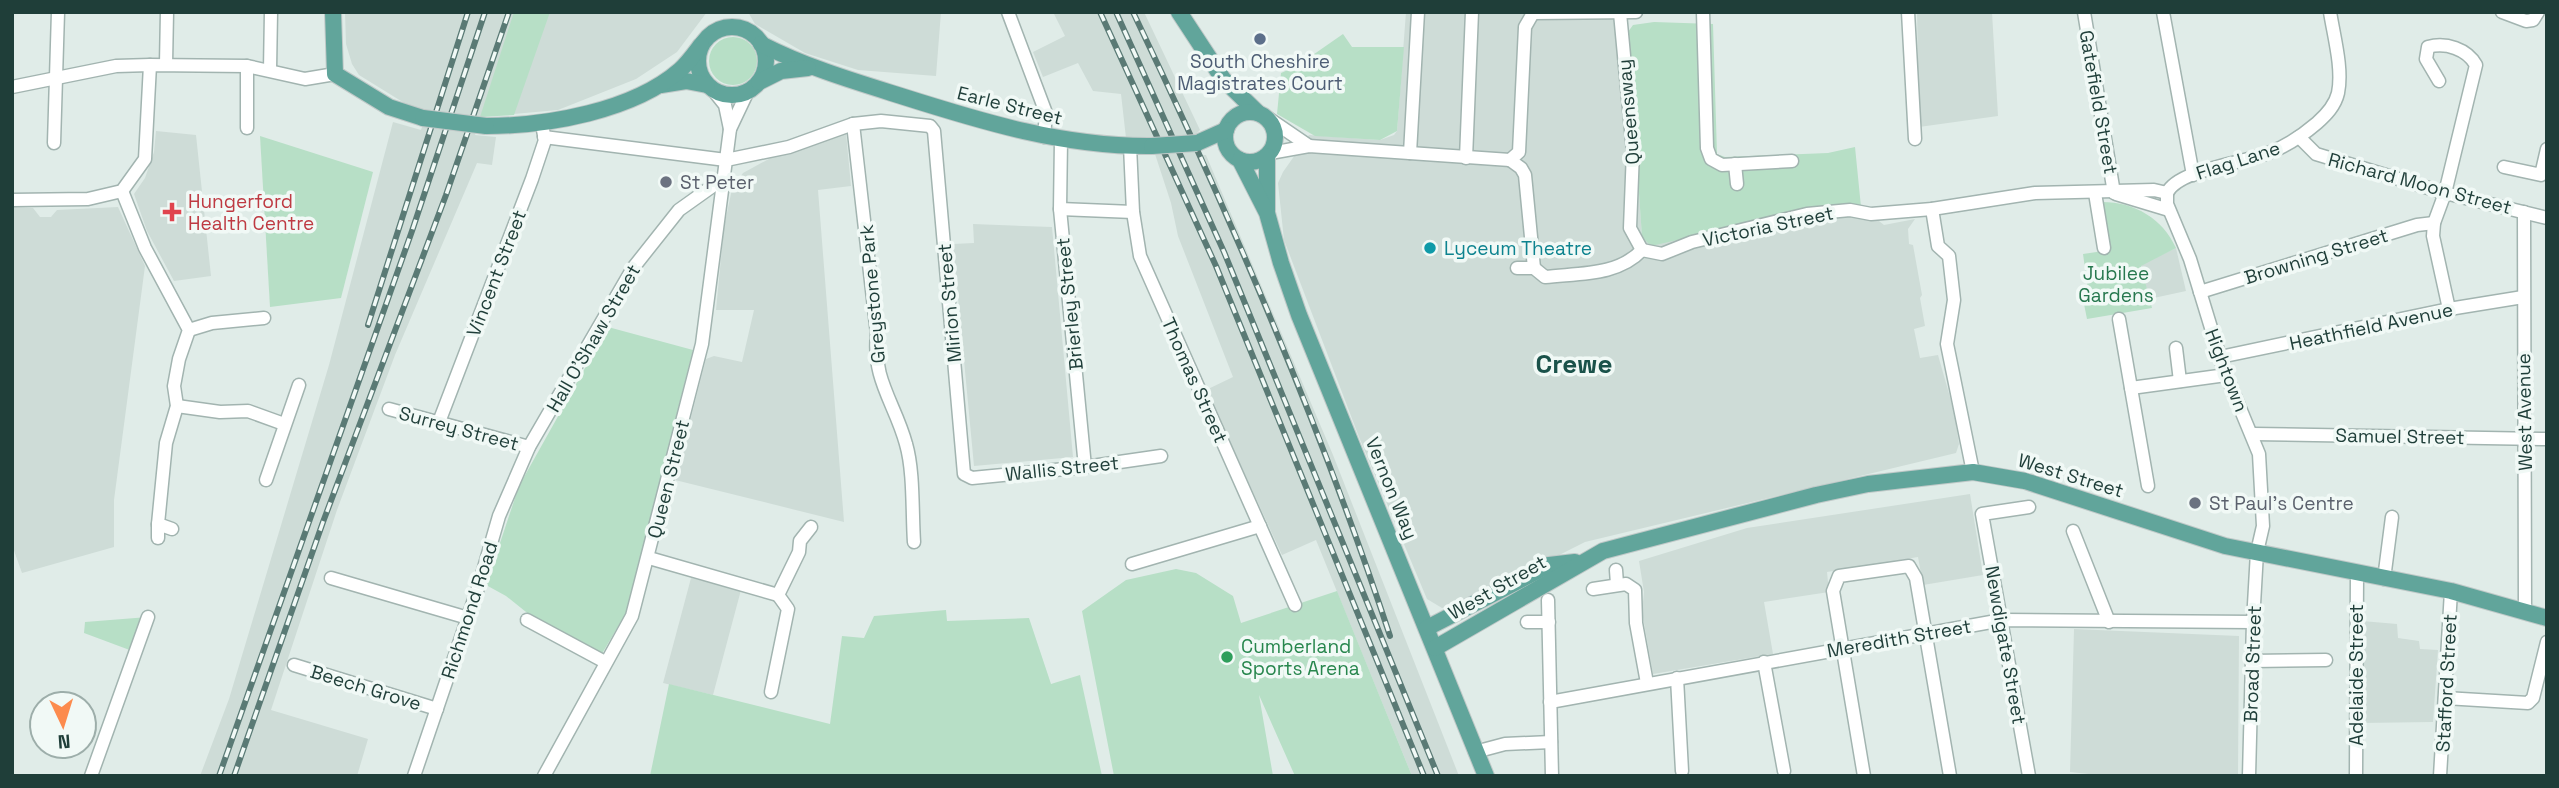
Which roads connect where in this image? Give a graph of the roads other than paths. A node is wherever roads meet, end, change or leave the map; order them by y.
1 (58, 12) edge
2 (167, 12) edge
3 (271, 12) edge
4 (333, 12) edge
5 (1008, 12) edge
6 (1179, 12) edge
7 (1418, 12) edge
8 (1472, 12) edge
9 (1636, 12) edge
10 (1703, 12) edge
11 (1908, 12) edge
12 (2084, 12) edge
13 (2163, 12) edge
14 (2330, 12) edge
15 (2501, 12) edge
16 (1533, 13) edge
17 (1620, 13) edge
18 (2538, 13) edge
19 (2517, 15) edge
20 (2547, 20) edge
21 (761, 44) junction
22 (701, 46) junction
23 (166, 64) junction
24 (150, 65) junction
25 (247, 66) junction
26 (811, 68) junction
27 (270, 70) junction
28 (334, 74) junction
29 (57, 79) junction
30 (1223, 79) junction
31 (2439, 81) dead end
32 (659, 85) junction
33 (754, 86) junction
34 (12, 87) edge
35 (710, 87) junction
36 (1262, 115) junction
37 (853, 124) junction
38 (1227, 127) junction
39 (247, 128) dead end
40 (730, 129) junction
41 (543, 130) junction
42 (1044, 137) junction
43 (2299, 137) junction
44 (1915, 139) dead end
45 (1061, 140) junction
46 (54, 143) dead end
47 (1200, 143) junction
48 (1310, 145) junction
49 (1130, 146) junction
50 (2547, 149) edge
51 (1410, 153) junction
52 (1268, 155) junction
53 (1236, 157) junction
54 (1466, 158) junction
55 (726, 160) junction
56 (1510, 160) junction
57 (1792, 161) dead end
58 (1735, 164) junction
59 (2504, 167) dead end
60 (2193, 175) junction
61 (724, 178) junction
62 (1737, 184) dead end
63 (122, 191) junction
64 (2095, 193) junction
65 (2114, 193) junction
66 (2167, 193) junction
67 (2445, 193) junction
68 (12, 200) edge
69 (1060, 209) junction
70 (1932, 209) junction
71 (2169, 210) junction
72 (1133, 212) junction
73 (1268, 212) junction
74 (2524, 212) junction
75 (2547, 218) edge
76 (2434, 223) junction
77 (2104, 248) dead end
78 (1642, 250) junction
79 (1517, 268) dead end
80 (1534, 268) junction
81 (2200, 292) junction
82 (2523, 297) junction
83 (2449, 309) junction
84 (264, 318) dead end
85 (2119, 318) dead end
86 (189, 330) junction
87 (2176, 348) dead end
88 (2220, 357) junction
89 (2227, 375) junction
90 (2180, 381) junction
91 (299, 385) dead end
92 (2131, 388) junction
93 (177, 406) junction
94 (389, 409) dead end
95 (439, 422) junction
96 (284, 424) junction
97 (2252, 434) junction
98 (2525, 437) junction
99 (2547, 439) edge
100 (529, 447) junction
101 (1161, 456) dead end
102 (1085, 467) junction
103 (1973, 472) junction
104 (964, 474) joint
105 (266, 480) dead end
106 (2148, 486) dead end
107 (2029, 507) dead end
108 (2392, 517) dead end
109 (158, 524) junction
110 (1259, 526) junction
111 (811, 527) dead end
112 (172, 528) dead end
113 (2073, 531) dead end
114 (158, 538) dead end
115 (914, 542) dead end
116 (2257, 552) junction
117 (649, 558) junction
118 (1581, 561) junction
119 (1132, 564) dead end
120 (1616, 570) dead end
121 (2357, 573) junction
122 (331, 578) dead end
123 (2384, 579) junction
124 (1617, 584) junction
125 (1593, 589) dead end
126 (2451, 591) junction
127 (778, 595) junction
128 (1548, 600) dead end
129 (1295, 605) dead end
130 (2525, 612) junction
131 (148, 617) dead end
132 (468, 618) junction
133 (2547, 618) edge
134 (527, 620) dead end
135 (2002, 620) junction
136 (1527, 622) dead end
137 (1549, 622) junction
138 (2109, 622) junction
139 (2253, 622) junction
140 (1427, 628) junction
141 (1926, 634) junction
142 (2547, 642) edge
143 (1435, 648) junction
144 (1843, 648) junction
145 (2326, 660) dead end
146 (2252, 661) junction
147 (605, 662) junction
148 (1764, 662) junction
149 (294, 665) dead end
150 (1677, 678) junction
151 (1647, 683) junction
152 (771, 692) dead end
153 (2445, 698) junction
154 (1550, 702) junction
155 (437, 709) junction
156 (1551, 742) junction
157 (1475, 752) junction
158 (1682, 771) dead end
159 (1784, 771) dead end
160 (91, 776) edge
161 (414, 776) edge
162 (544, 776) edge
163 (1486, 776) edge
164 (1552, 776) edge
165 (1864, 776) edge
166 (1950, 776) edge
167 (2029, 776) edge
168 (2249, 776) edge
169 (2356, 776) edge
170 (2440, 776) edge

1 - 29 street
2 - 23 street
3 - 27 street
4 - 28 main road
5 - 42 street
6 - 30 main road
7 - 51 street
8 - 54 street
9 - 17 street
10 - 58 street
11 - 44 street
12 - 65 street, Gatefield Street
13 - 60 street
14 - 43 street, Flag Lane
15 - 19 street
16 - 17 street
16 - 56 street
17 - 78 street, Queensway
18 - 19 street
18 - 20 street
21 - 22 main road
21 - 26 main road, Earle Street
21 - 33 main road
22 - 32 main road
22 - 35 main road
23 - 24 street
23 - 25 street
24 - 29 street
24 - 63 street
25 - 27 street
25 - 39 street
26 - 33 main road, Earle Street
26 - 42 main road, Earle Street
27 - 28 street
28 - 41 main road, bridge
29 - 34 street
29 - 46 street
30 - 36 main road
30 - 38 main road
31 - 67 street
32 - 35 main road
32 - 41 main road
33 - 35 main road
33 - 40 street
35 - 40 street
36 - 38 main road
36 - 48 street
36 - 52 main road
37 - 55 street
37 - 104 street, Mirion Street
37 - 115 street, Greystone Park
38 - 47 main road, Earle Street
38 - 53 main road
40 - 55 street, Queen Street
41 - 55 street
41 - 95 street, Vincent Street
42 - 45 main road, Earle Street
43 - 60 street, Flag Lane
43 - 67 street, Richard Moon Street
45 - 49 main road, Earle Street
45 - 69 street, Brierley Street
47 - 49 main road, Earle Street, bridge
47 - 53 main road, Earle Street
48 - 51 street
48 - 52 street
49 - 72 street, Thomas Street
50 - 59 street
51 - 54 street
52 - 53 main road
52 - 73 main road, Vernon Way
53 - 73 main road, Vernon Way
54 - 56 street
55 - 61 street, Queen Street
56 - 80 street
57 - 58 street
58 - 62 street
60 - 66 street, Flag Lane
61 - 100 street, Hall O'Shaw Street
61 - 117 street, Queen Street
63 - 68 street
63 - 86 street
64 - 65 street, Victoria Street
64 - 70 street, Victoria Street
64 - 77 street
65 - 66 street, Victoria Street
65 - 71 street, Victoria Street
66 - 71 street, Hightown
67 - 74 street, Richard Moon Street
67 - 76 street
69 - 72 street
69 - 102 street, Brierley Street
70 - 78 street, Victoria Street
70 - 103 street
71 - 81 street, Hightown
72 - 110 street, Thomas Street
73 - 140 main road, Vernon Way
74 - 75 street, Richard Moon Street
74 - 82 street, West Avenue
76 - 81 street, Browning Street
76 - 83 street
78 - 80 street
79 - 80 street
81 - 88 street, Hightown
82 - 83 street, Heathfield Avenue
82 - 98 street, West Avenue
83 - 88 street, Heathfield Avenue
84 - 86 street
85 - 92 street
86 - 93 street
87 - 90 street
88 - 89 street, Hightown
89 - 90 street
89 - 97 street, Hightown
90 - 92 street
91 - 96 street
92 - 106 street
93 - 96 street
93 - 109 street
94 - 95 street, Surrey Street
95 - 100 street, Surrey Street
96 - 105 street
97 - 98 street, Samuel Street
97 - 116 street, Hightown
98 - 99 street, Samuel Street
98 - 130 street, West Avenue
100 - 132 street, Richmond Road
101 - 102 street, Wallis Street
102 - 104 street, Wallis Street
103 - 116 main road, West Street
103 - 118 main road, West Street
107 - 135 street, Newdigate Street
108 - 123 street
109 - 112 street
109 - 114 street
110 - 119 street
110 - 129 street, Thomas Street
111 - 127 street
113 - 138 street
116 - 121 main road, West Street
116 - 139 street, Broad Street
117 - 127 street
117 - 147 street, Queen Street
118 - 140 main road, West Street
118 - 143 main road, West Street
120 - 124 street
121 - 123 main road, West Street
121 - 169 street, Adelaide Street
122 - 132 street
123 - 126 main road, West Street
124 - 125 street
124 - 151 street
126 - 130 main road, West Street
126 - 153 street, Stafford Street
127 - 152 street
128 - 137 street
130 - 133 main road, West Street
131 - 160 street
132 - 155 street, Richmond Road
134 - 147 street
135 - 138 street, Meredith Street
135 - 141 street, Meredith Street
135 - 167 street, Newdigate Street
136 - 137 street
137 - 154 street
138 - 139 street, Meredith Street
139 - 146 street, Broad Street
140 - 143 main road, Vernon Way
141 - 144 street, Meredith Street
141 - 144 street
141 - 166 street
142 - 153 street
143 - 157 main road, Vernon Way
144 - 148 street, Meredith Street
144 - 165 street
145 - 146 street
146 - 168 street, Broad Street
147 - 162 street, Queen Street
148 - 150 street, Meredith Street
148 - 159 street
149 - 155 street, Beech Grove
150 - 151 street, Meredith Street
150 - 158 street
151 - 154 street, Meredith Street
153 - 170 street, Stafford Street
154 - 156 street
155 - 161 street, Richmond Road
156 - 157 street
156 - 164 street
157 - 163 main road, Vernon Way

